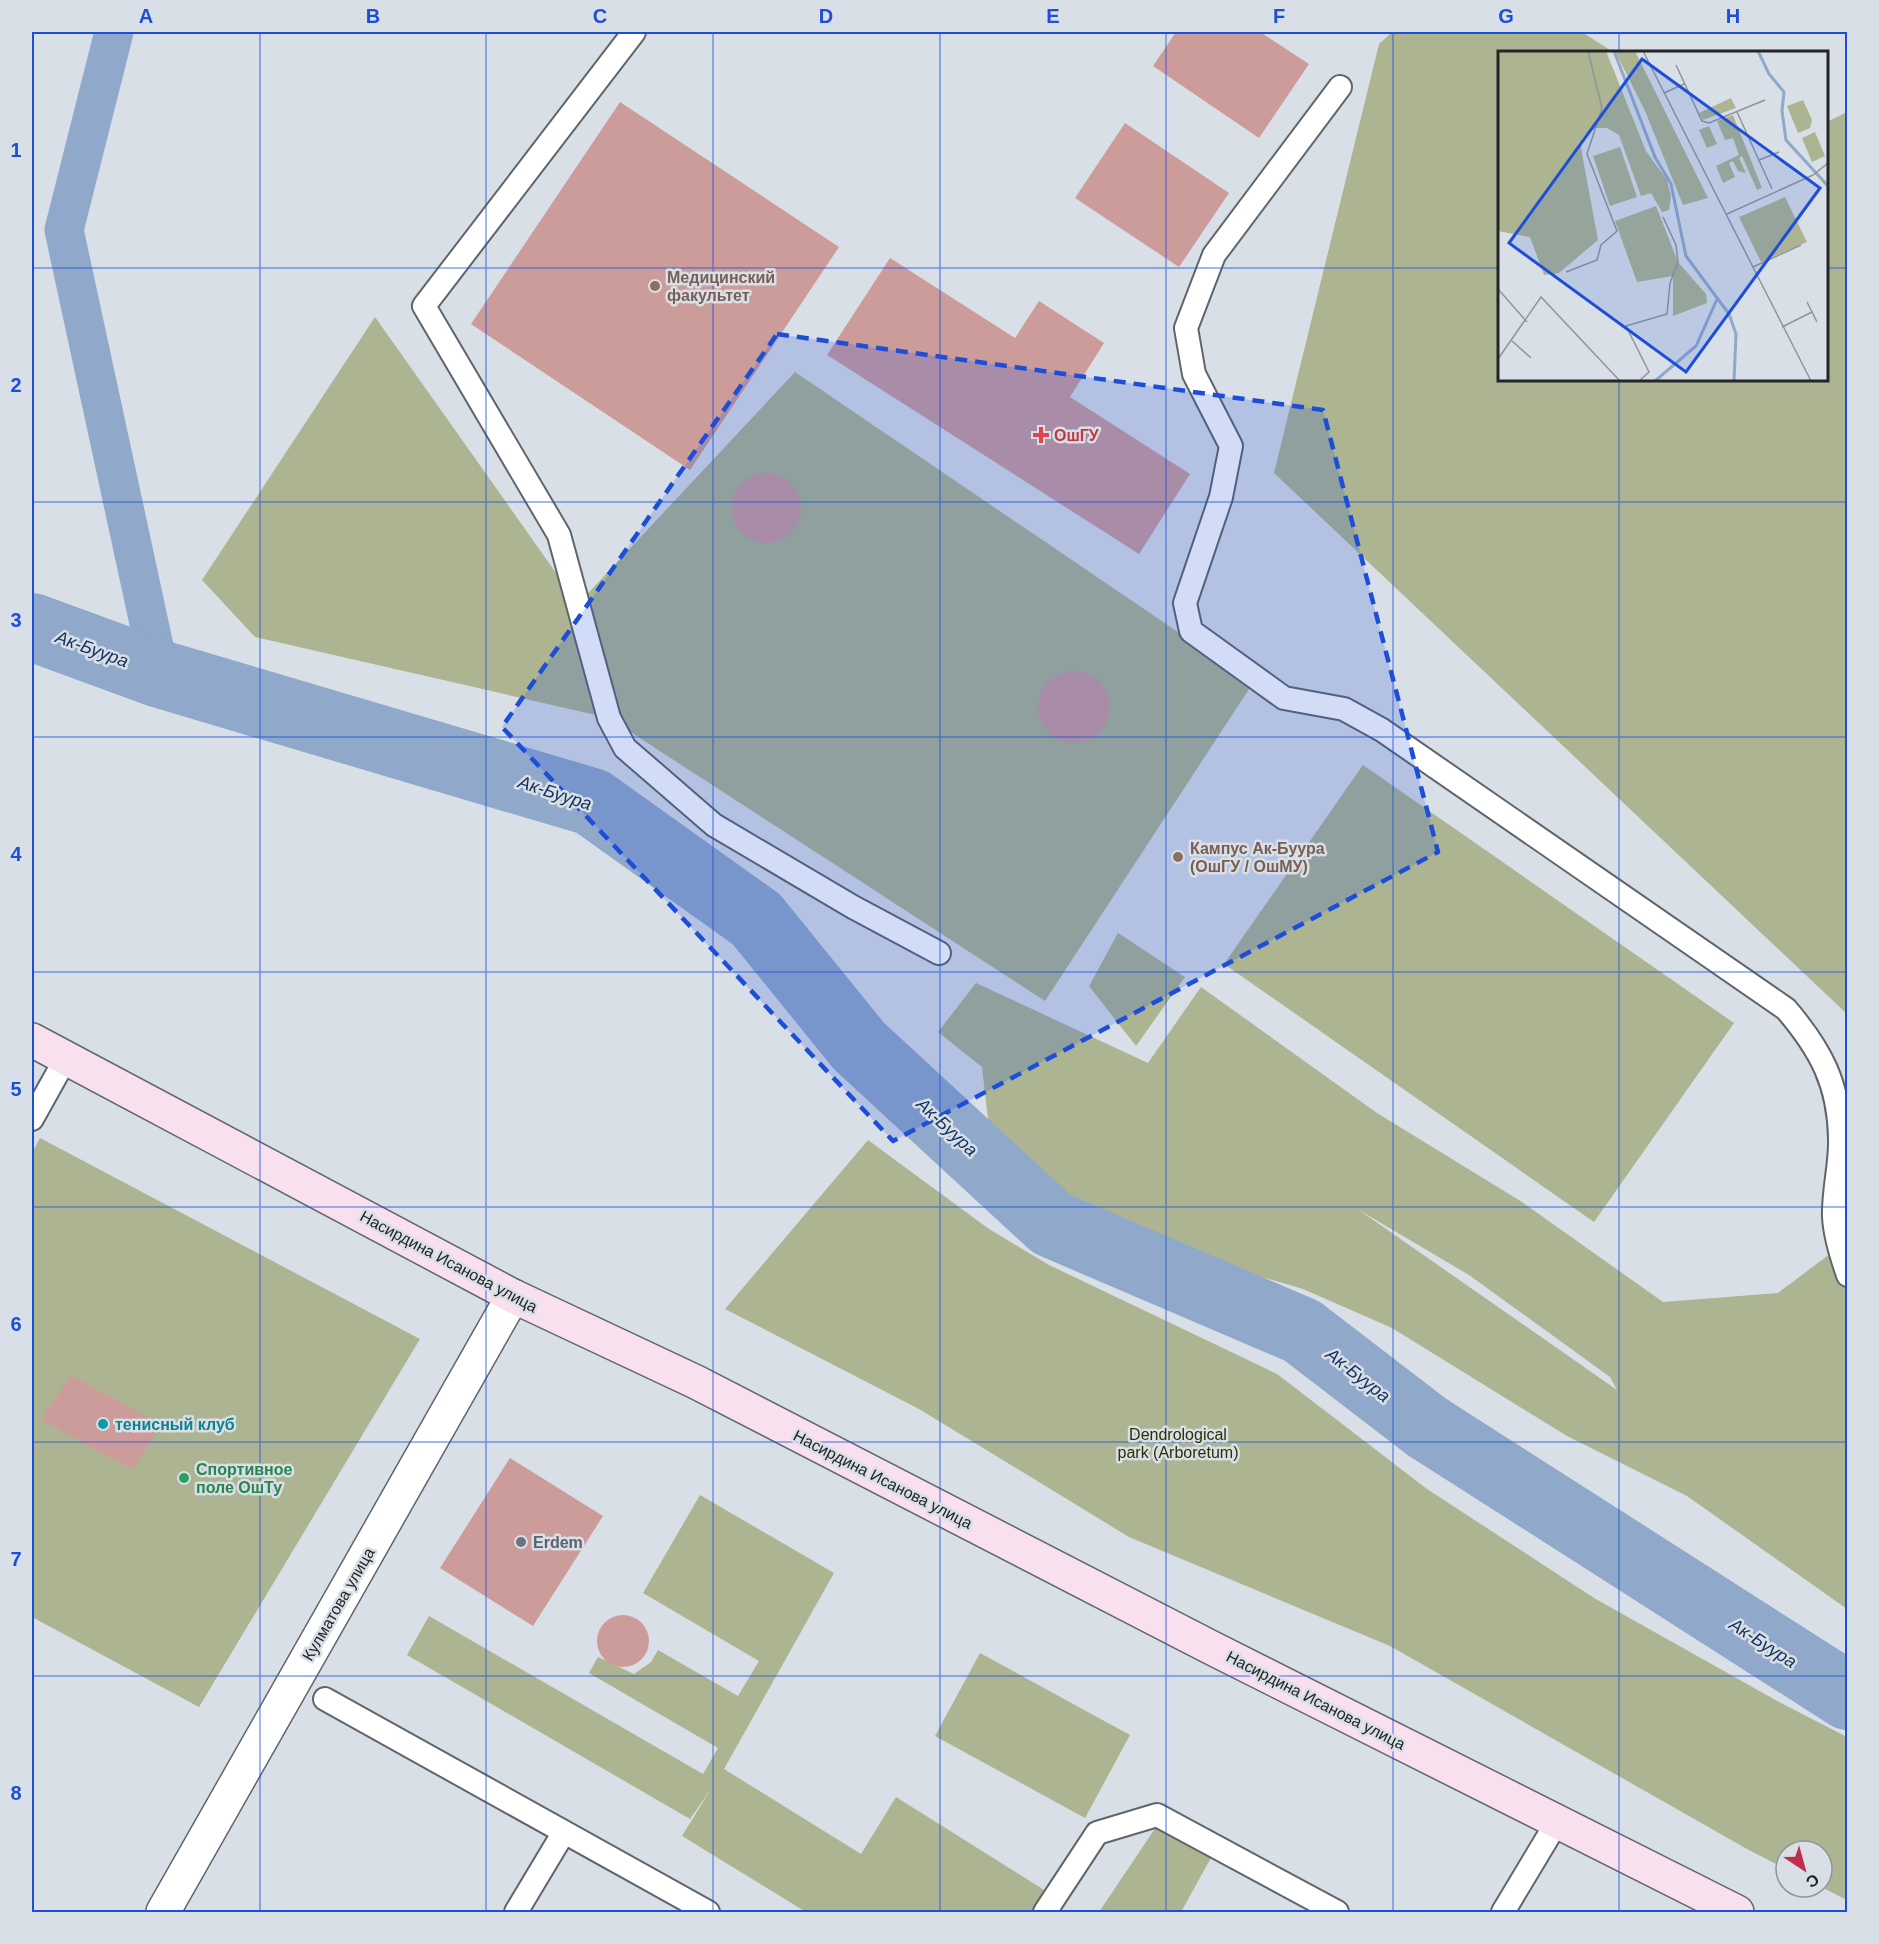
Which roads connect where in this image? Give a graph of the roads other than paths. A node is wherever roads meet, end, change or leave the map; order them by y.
1 (634, 32) edge
2 (1340, 87) dead end
3 (939, 953) dead end
4 (32, 1040) edge
5 (66, 1058) junction
6 (32, 1119) edge
7 (1848, 1275) edge
8 (513, 1296) junction
9 (325, 1699) dead end
10 (1557, 1821) junction
11 (564, 1832) junction
12 (163, 1912) edge
13 (516, 1912) edge
14 (708, 1912) edge
15 (1045, 1912) edge
16 (1337, 1912) edge
17 (1503, 1912) edge
18 (1737, 1912) edge

1 - 3 lane
2 - 7 lane
4 - 5 main road, Насирдина Исанова улица
5 - 6 lane
5 - 8 main road, Насирдина Исанова улица
8 - 10 main road, Насирдина Исанова улица
8 - 12 street, Кулматова улица
9 - 11 lane
10 - 17 lane
10 - 18 main road, Насирдина Исанова улица
11 - 13 lane
11 - 14 lane
15 - 16 lane

